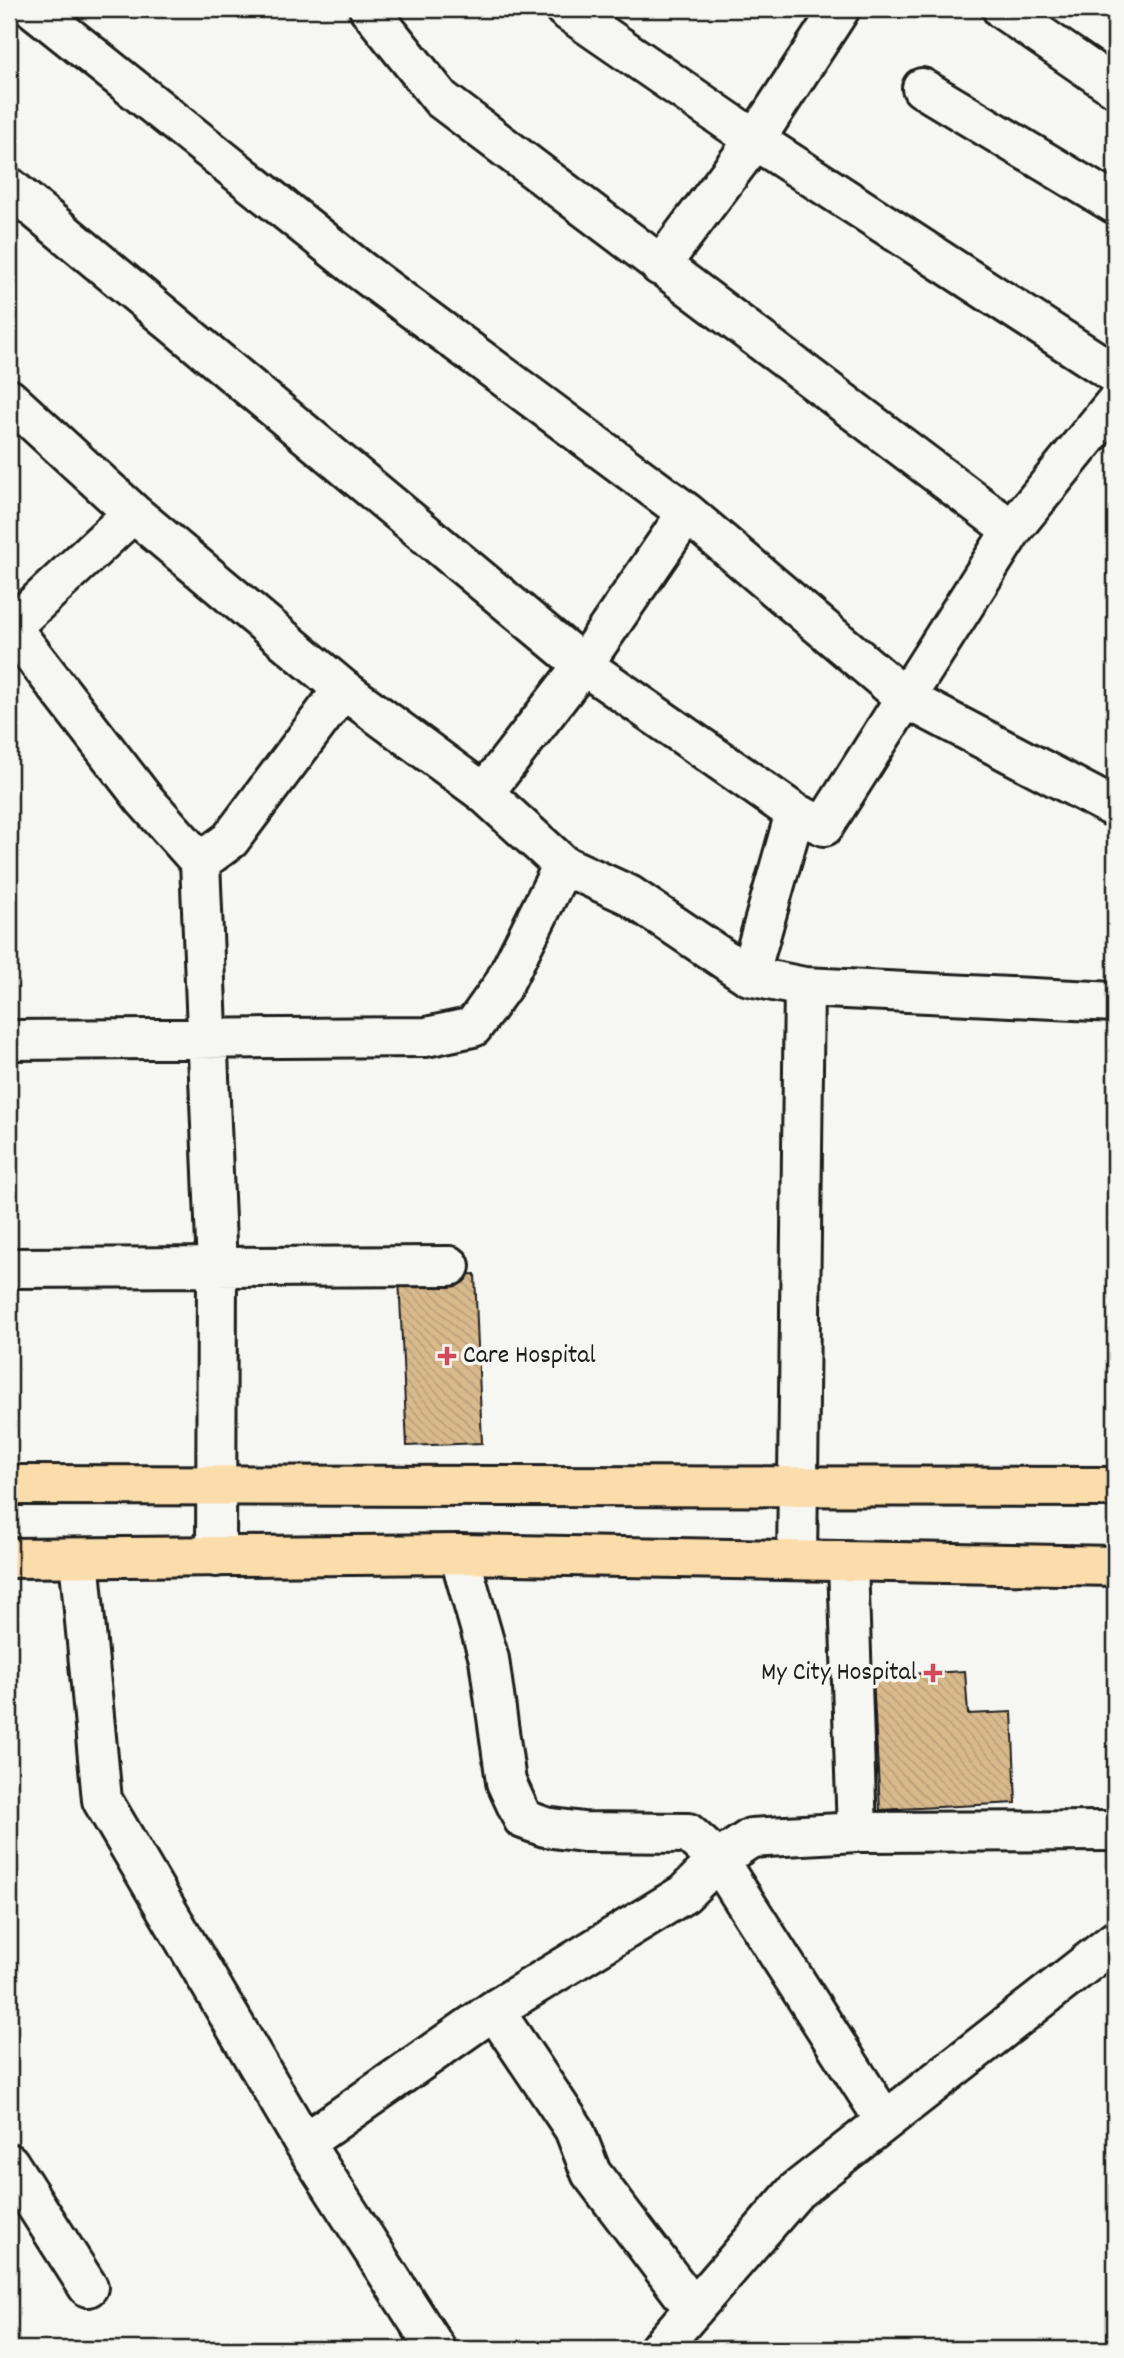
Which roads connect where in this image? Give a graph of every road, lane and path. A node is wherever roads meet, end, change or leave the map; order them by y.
1 (34, 9) edge
2 (369, 9) edge
3 (565, 9) edge
4 (840, 9) edge
5 (1002, 9) edge
6 (1115, 87) edge
7 (922, 88) dead end
8 (755, 140) junction
9 (9, 187) edge
10 (1115, 204) edge
11 (660, 267) junction
12 (1115, 373) edge
13 (9, 399) edge
14 (1115, 403) edge
15 (133, 513) junction
16 (687, 513) junction
17 (1012, 530) junction
18 (10, 628) edge
19 (583, 665) junction
20 (343, 689) junction
21 (905, 698) junction
22 (484, 793) junction
23 (1115, 808) edge
24 (795, 813) junction
25 (200, 862) junction
26 (563, 864) junction
27 (749, 975) junction
28 (804, 987) junction
29 (1115, 1002) edge
30 (9, 1040) edge
31 (209, 1040) junction
32 (450, 1266) dead end
33 (9, 1268) edge
34 (217, 1268) junction
35 (9, 1485) edge
36 (798, 1486) junction
37 (1115, 1487) edge
38 (218, 1488) junction
39 (459, 1554) junction
40 (216, 1556) junction
41 (9, 1558) edge
42 (79, 1558) junction
43 (797, 1560) junction
44 (848, 1563) junction
45 (1115, 1566) edge
46 (1115, 1831) edge
47 (857, 1832) junction
48 (718, 1860) junction
49 (1115, 1941) edge
50 (494, 2010) junction
51 (885, 2122) junction
52 (304, 2143) junction
53 (9, 2163) edge
54 (88, 2287) dead end
55 (694, 2309) junction
56 (436, 2349) edge
57 (659, 2349) edge

1 - 16 street
2 - 11 street
3 - 8 street
4 - 8 street
5 - 6 street
7 - 10 street
8 - 11 street
8 - 12 street
9 - 19 street
11 - 17 street
13 - 15 street
14 - 17 street
15 - 18 street
15 - 20 street
16 - 19 street
16 - 21 street
17 - 21 street
18 - 25 street
19 - 22 street
19 - 24 street
20 - 22 street
20 - 25 street
21 - 23 street
21 - 24 street
22 - 26 street
24 - 27 street
25 - 31 street
26 - 27 street
26 - 31 street
27 - 28 street
28 - 29 street
28 - 36 street
30 - 31 street
31 - 34 street
32 - 34 street
33 - 34 street
34 - 38 street
35 - 38 main road
36 - 37 main road
36 - 38 main road
36 - 43 street
38 - 40 street
39 - 40 main road
39 - 43 main road
39 - 48 street
40 - 42 main road
41 - 42 main road
42 - 52 street
43 - 44 main road
44 - 45 main road
44 - 47 street
46 - 47 street
47 - 48 street
48 - 50 street
48 - 51 street
49 - 51 street
50 - 52 street
50 - 55 street
51 - 55 street
52 - 56 street
53 - 54 street
55 - 57 street

